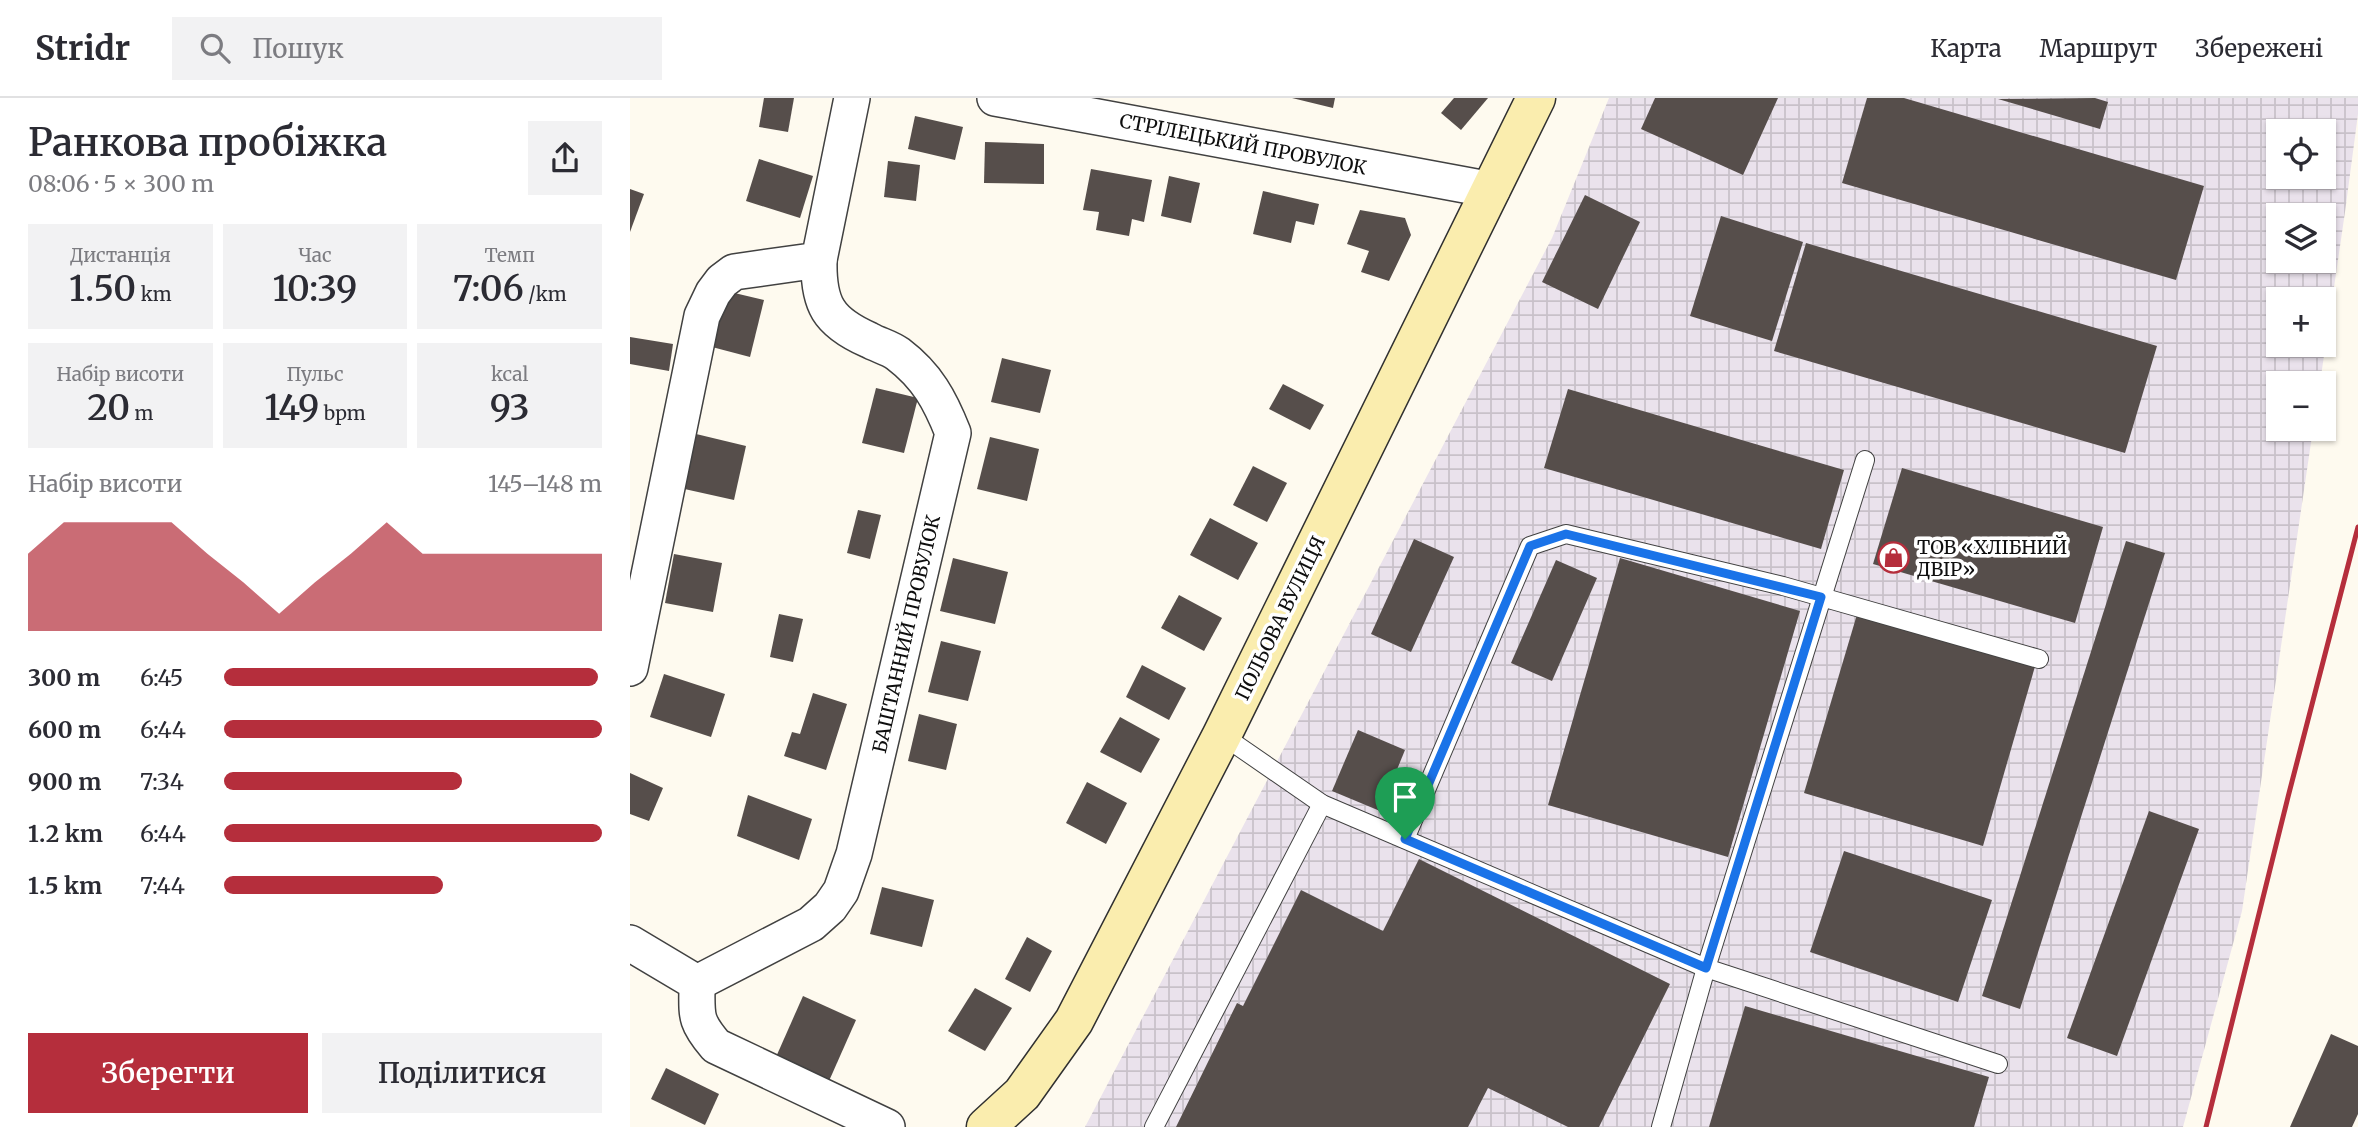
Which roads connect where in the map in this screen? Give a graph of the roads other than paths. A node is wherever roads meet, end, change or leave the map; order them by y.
1 (852, 98) edge
2 (995, 98) edge
3 (1536, 98) edge
4 (1492, 190) junction
5 (819, 260) junction
6 (1865, 460) dead end
7 (1821, 597) junction
8 (2039, 659) dead end
9 (630, 668) edge
10 (1222, 735) junction
11 (1322, 804) junction
12 (1405, 839) junction
13 (630, 943) edge
14 (1706, 968) junction
15 (696, 983) junction
16 (1998, 1064) dead end
17 (1014, 1111) edge
18 (887, 1127) edge
19 (986, 1127) edge
20 (1154, 1127) edge
21 (1661, 1127) edge

1 - 5 street, БАШТАННИЙ ПРОВУЛОК
2 - 4 street, СТРІЛЕЦЬКИЙ ПРОВУЛОК
3 - 4 main road, ПОЛЬОВА ВУЛИЦЯ
4 - 10 main road, ПОЛЬОВА ВУЛИЦЯ
5 - 9 street
5 - 15 street, БАШТАННИЙ ПРОВУЛОК
6 - 7 lane
7 - 8 lane
7 - 12 lane
7 - 14 lane
10 - 11 lane
10 - 17 main road, ПОЛЬОВА ВУЛИЦЯ
11 - 12 lane
11 - 20 lane
12 - 14 lane
13 - 15 street
14 - 16 lane
14 - 21 lane
15 - 18 street
17 - 19 main road, ПОЛЬОВА ВУЛИЦЯ

